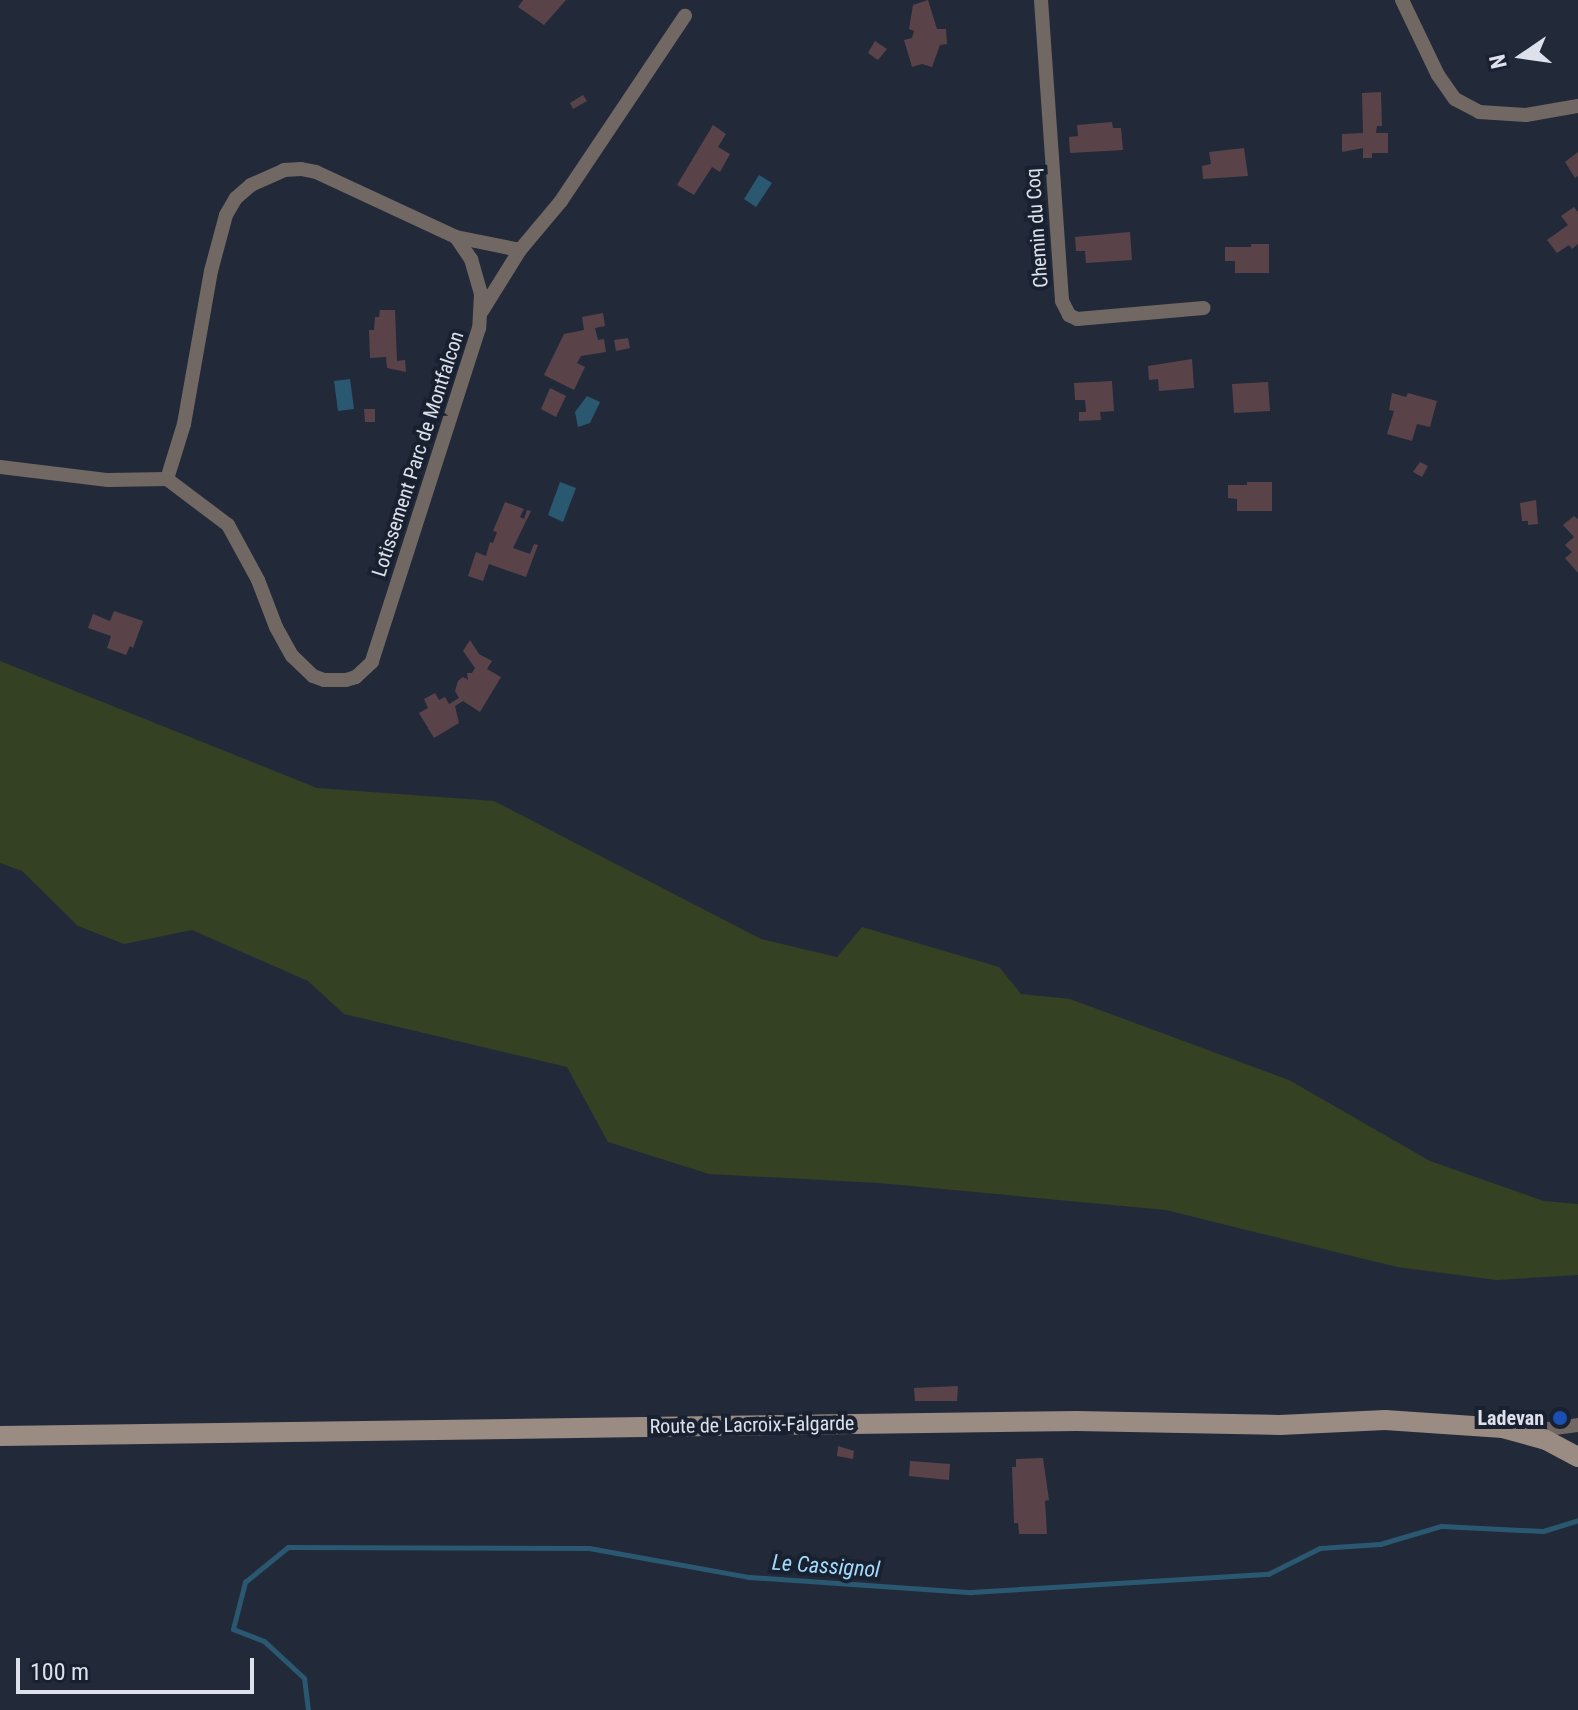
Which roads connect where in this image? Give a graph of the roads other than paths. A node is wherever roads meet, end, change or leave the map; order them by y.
1 (1041, 0) edge
2 (1402, 0) edge
3 (685, 16) dead end
4 (1578, 106) edge
5 (456, 237) junction
6 (520, 250) junction
7 (1204, 308) dead end
8 (481, 311) junction
9 (0, 467) edge
10 (167, 479) junction
11 (1578, 1425) edge
12 (1525, 1432) junction
13 (0, 1436) edge
14 (1578, 1457) edge

1 - 7 street, Chemin du Coq
2 - 4 street
3 - 6 street
5 - 6 street
5 - 8 street, Lotissement Parc de Montfalcon
5 - 10 street
6 - 8 street
8 - 10 street, Lotissement Parc de Montfalcon
9 - 10 street
11 - 12 street
12 - 13 main road, Route de Lacroix-Falgarde
12 - 14 main road, Route de Lacroix-Falgarde

